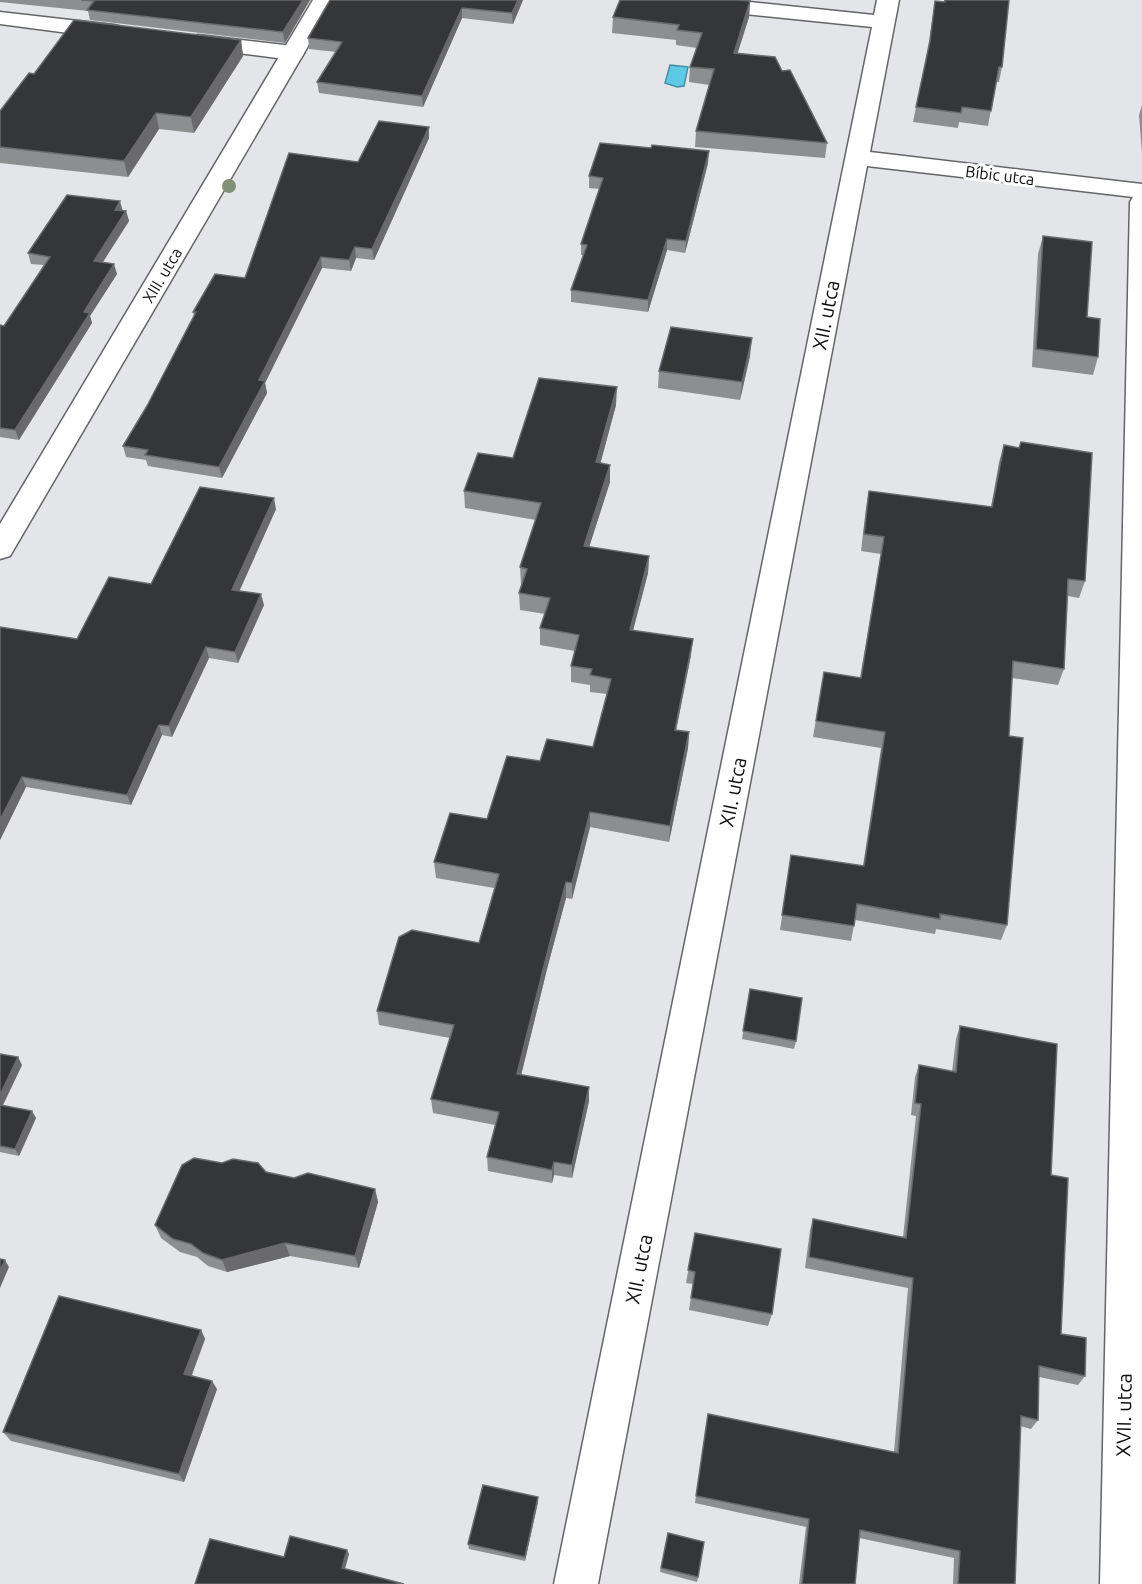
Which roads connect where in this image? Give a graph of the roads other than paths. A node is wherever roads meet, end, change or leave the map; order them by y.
1 (324, 0) edge
2 (667, 0) edge
3 (886, 11) edge
4 (0, 18) edge
5 (140, 35) edge
6 (174, 39) edge
7 (293, 53) junction
8 (857, 158) junction
9 (1142, 191) edge
10 (1142, 202) edge
11 (0, 549) edge
12 (576, 1584) edge
13 (1122, 1584) edge

1 - 7 street, XIII. utca
2 - 3 street
3 - 8 street, XII. utca
4 - 5 street
6 - 7 street
7 - 11 street, XIII. utca
8 - 9 street, Bíbic utca
8 - 12 street, XII. utca
10 - 13 street, XVII. utca

